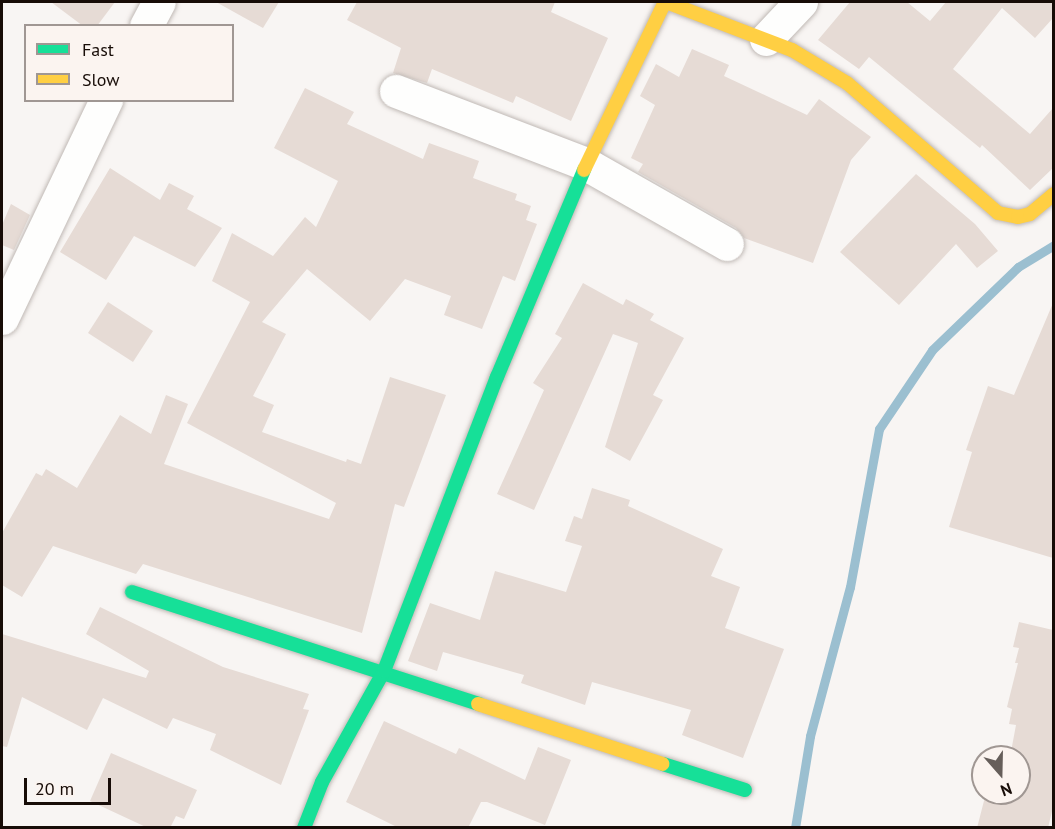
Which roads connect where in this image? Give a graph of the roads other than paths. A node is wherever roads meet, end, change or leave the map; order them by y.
1 (159, 2) edge
2 (666, 2) edge
3 (801, 2) edge
4 (147, 24) edge
5 (766, 39) junction
6 (396, 91) dead end
7 (105, 102) edge
8 (586, 164) junction
9 (1053, 194) edge
10 (727, 244) dead end
11 (5, 300) edge
12 (132, 592) dead end
13 (384, 671) junction
14 (745, 790) dead end
15 (304, 828) edge

1 - 4 street
2 - 5 street
2 - 8 street
3 - 5 street
5 - 9 street
6 - 8 street
7 - 11 street
8 - 10 street
8 - 13 street
12 - 13 street
13 - 14 street
13 - 15 street

